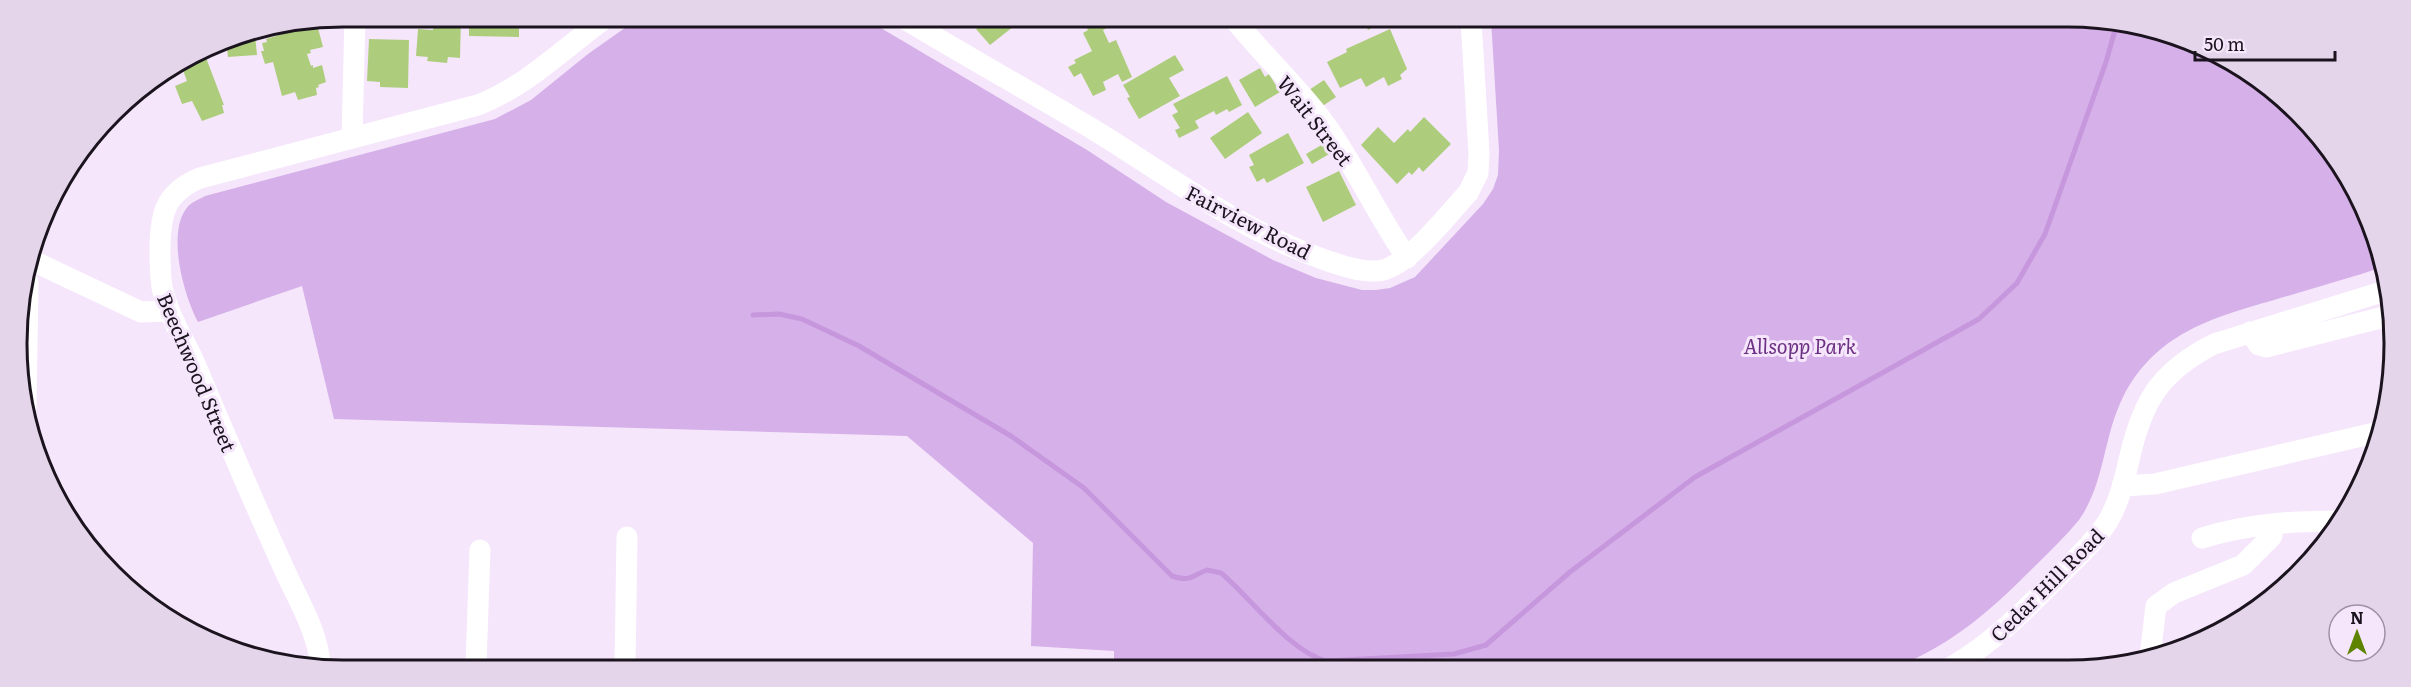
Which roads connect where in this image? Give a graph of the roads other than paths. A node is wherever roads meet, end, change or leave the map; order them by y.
1 (355, 27) edge
2 (594, 27) edge
3 (918, 27) edge
4 (1241, 27) edge
5 (1471, 27) edge
6 (352, 137) junction
7 (1407, 258) junction
8 (38, 263) edge
9 (2380, 293) edge
10 (169, 311) junction
11 (2382, 317) edge
12 (2250, 332) junction
13 (2370, 434) edge
14 (2122, 486) junction
15 (2330, 521) edge
16 (2273, 524) junction
17 (627, 537) dead end
18 (2202, 537) dead end
19 (480, 550) dead end
20 (2151, 648) edge
21 (319, 659) edge
22 (476, 660) edge
23 (625, 660) edge
24 (1963, 660) edge

1 - 6 street
2 - 6 street, Beechwood Street
3 - 7 street, Fairview Road
4 - 7 street, Wait Street
5 - 7 street, Fairview Road
6 - 10 street, Beechwood Street
8 - 10 street
9 - 12 street, Cedar Hill Road
10 - 21 street, Beechwood Street
11 - 12 street
12 - 14 street, Cedar Hill Road
13 - 14 street
14 - 24 street, Cedar Hill Road
15 - 16 street
16 - 18 street
16 - 20 street
17 - 23 street
19 - 22 street

